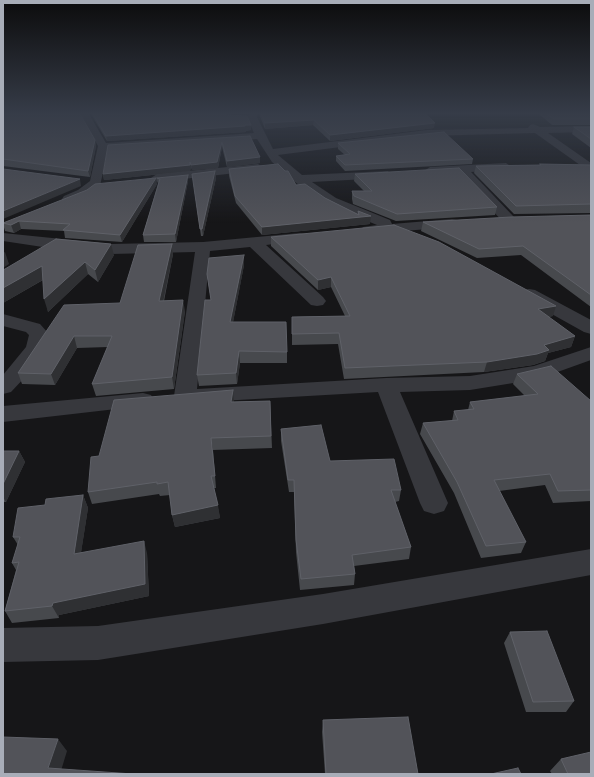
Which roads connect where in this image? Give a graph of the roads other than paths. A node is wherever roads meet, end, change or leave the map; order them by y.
1 (102, 150) edge
2 (268, 150) edge
3 (292, 150) edge
4 (565, 150) edge
5 (271, 153) junction
6 (282, 165) junction
7 (521, 166) edge
8 (566, 167) edge
9 (461, 168) junction
10 (590, 168) edge
11 (416, 172) edge
12 (393, 173) edge
13 (299, 179) junction
14 (144, 180) edge
15 (61, 202) edge
16 (494, 221) edge
17 (464, 223) edge
18 (395, 227) junction
19 (356, 231) edge
20 (317, 235) edge
21 (3, 237) edge
22 (423, 238) edge
23 (254, 242) junction
24 (56, 244) junction
25 (203, 247) junction
26 (37, 256) edge
27 (517, 288) edge
28 (317, 301) dead end
29 (3, 320) edge
30 (591, 328) edge
31 (591, 353) edge
32 (386, 385) junction
33 (3, 387) edge
34 (185, 396) junction
35 (3, 414) edge
36 (434, 503) dead end
37 (591, 562) edge
38 (3, 645) edge

1 - 15 street
2 - 5 street
3 - 5 street
4 - 10 street
5 - 6 street
6 - 13 street
6 - 14 street
7 - 9 street
8 - 10 street
9 - 11 street
9 - 16 street
12 - 13 street
13 - 18 street
17 - 18 street
18 - 19 street
18 - 22 street
20 - 23 street
21 - 24 street
23 - 25 street
23 - 28 street
24 - 25 street
24 - 26 street
25 - 34 street
27 - 30 street
29 - 33 street
31 - 32 street
32 - 34 street
32 - 36 street
34 - 35 street
37 - 38 street

